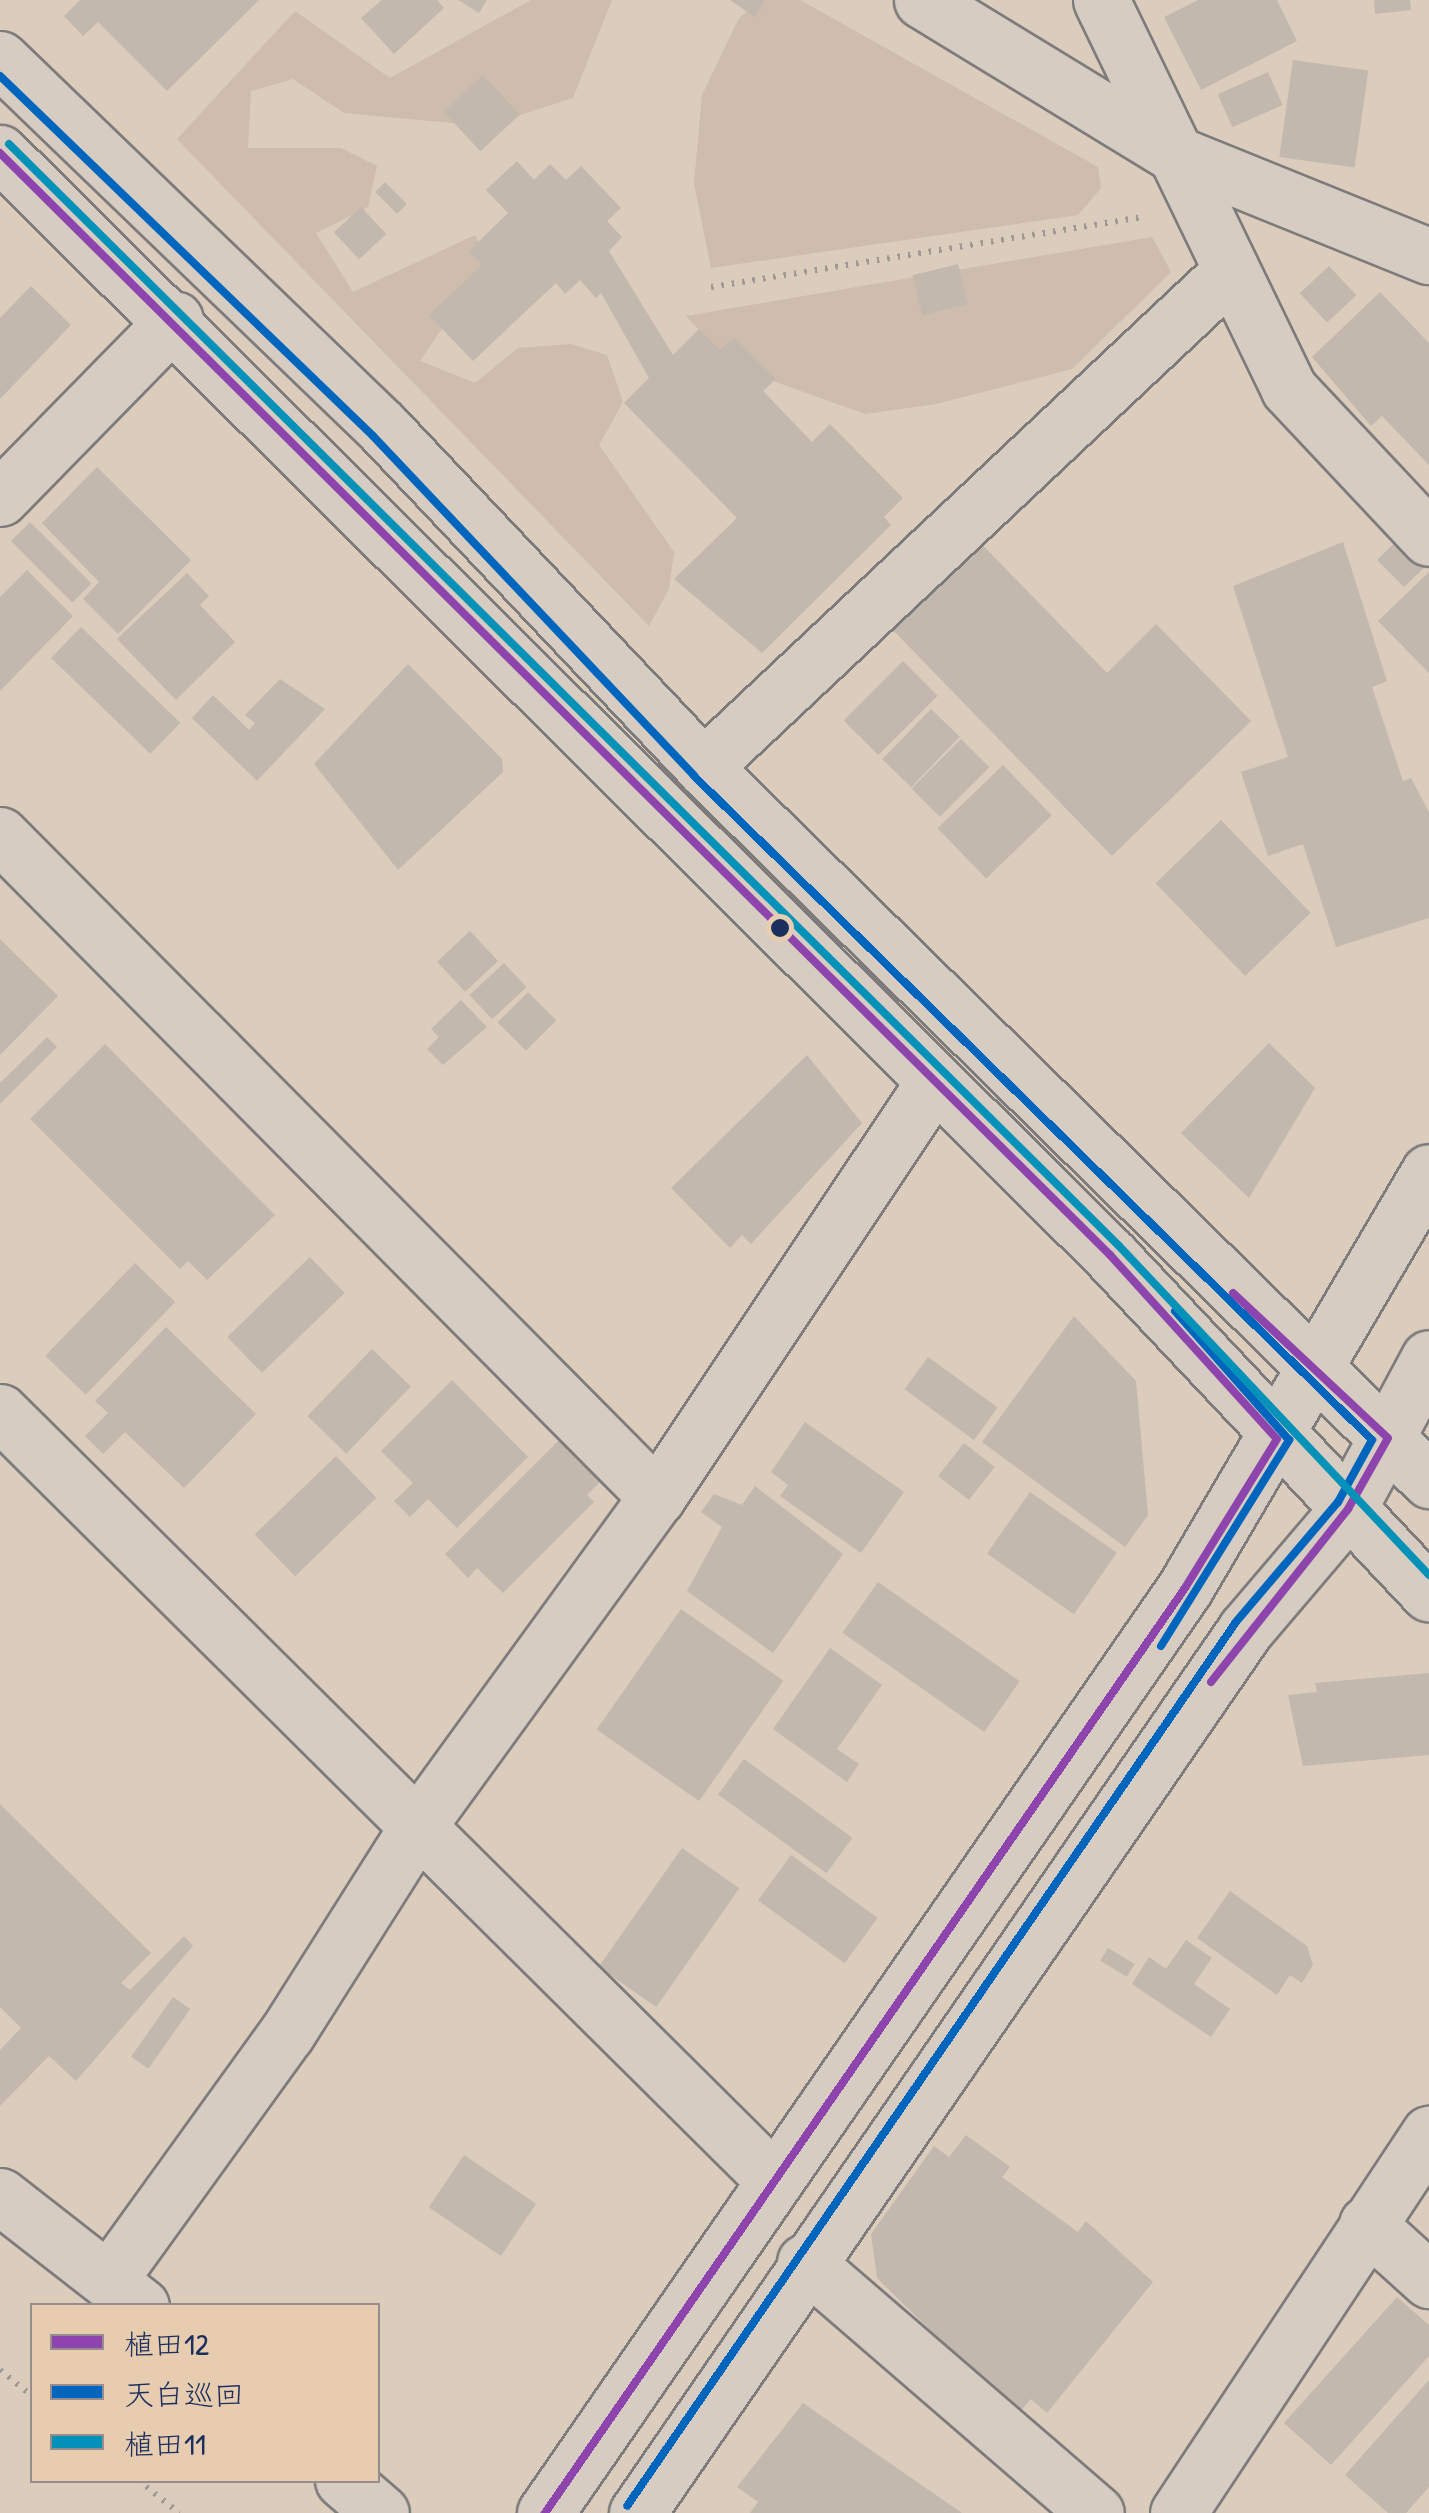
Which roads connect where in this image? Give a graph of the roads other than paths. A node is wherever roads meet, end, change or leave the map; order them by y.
1 (922, 0) edge
2 (1101, 0) edge
3 (0, 59) edge
4 (1172, 152) junction
5 (0, 153) edge
6 (1429, 256) edge
7 (1230, 272) junction
8 (174, 320) junction
9 (0, 498) edge
10 (1429, 538) edge
11 (703, 767) junction
12 (0, 835) edge
13 (934, 1082) junction
14 (1429, 1172) edge
15 (1429, 1358) edge
16 (1316, 1369) junction
17 (0, 1412) edge
18 (1388, 1438) junction
19 (1278, 1439) junction
20 (1429, 1480) edge
21 (658, 1498) junction
22 (1348, 1509) junction
23 (1429, 1593) edge
24 (419, 1824) junction
25 (1429, 2134) edge
26 (774, 2180) junction
27 (0, 2196) edge
28 (1367, 2224) junction
29 (806, 2262) junction
30 (1429, 2280) edge
31 (125, 2292) edge
32 (346, 2483) edge
33 (381, 2513) edge
34 (545, 2513) edge
35 (637, 2513) edge
36 (1096, 2513) edge
37 (1178, 2513) edge

1 - 4 main road
2 - 4 main road
3 - 11 main road
4 - 6 main road
4 - 7 main road
5 - 8 main road
7 - 10 main road
7 - 11 main road
8 - 9 main road
8 - 13 main road
11 - 16 main road
12 - 21 main road
13 - 19 main road
13 - 21 main road
14 - 16 main road
15 - 18 main road
16 - 18 main road
16 - 19 main road
17 - 24 main road
18 - 20 main road
18 - 22 main road
19 - 22 main road
19 - 26 main road
21 - 24 main road
22 - 23 main road
22 - 29 main road
24 - 26 main road
24 - 31 main road
25 - 28 main road
26 - 34 main road
27 - 31 main road
28 - 30 main road
28 - 37 main road
29 - 35 main road
29 - 36 main road
32 - 33 main road

